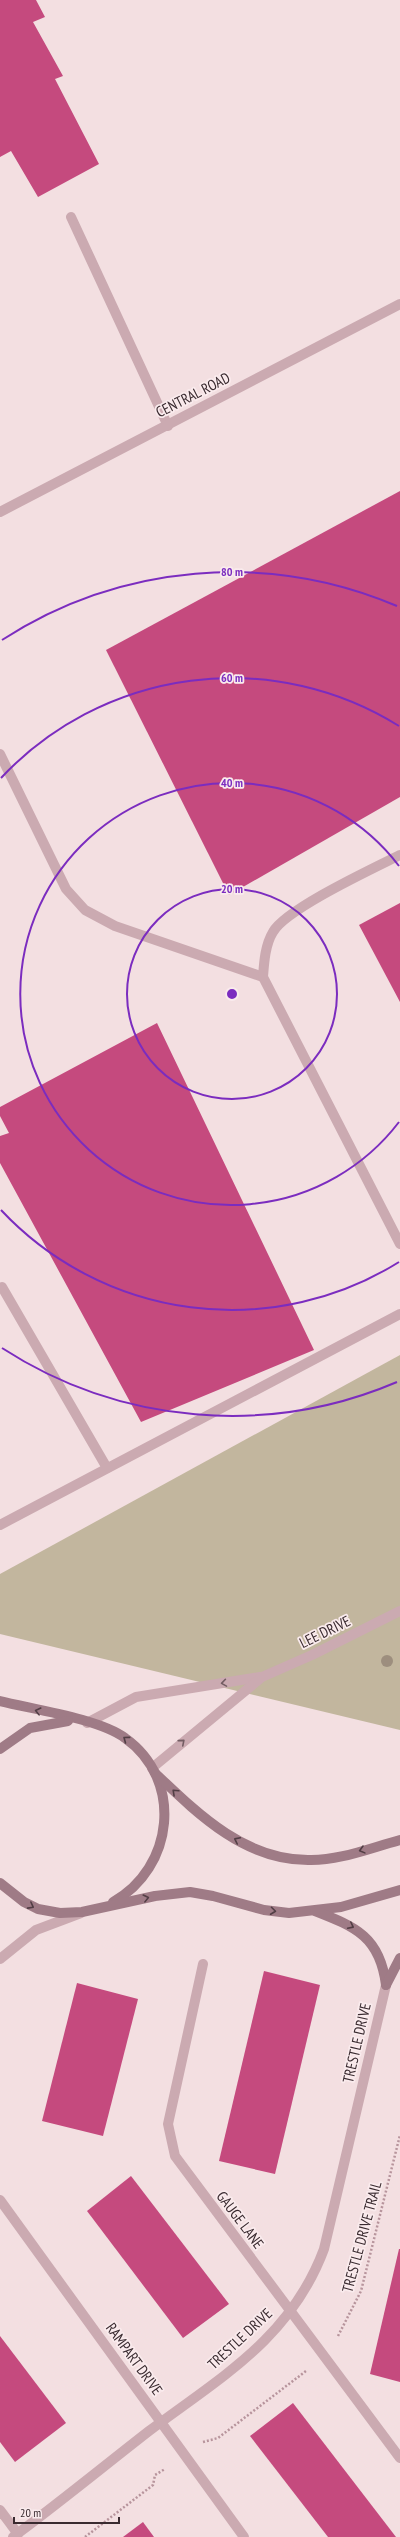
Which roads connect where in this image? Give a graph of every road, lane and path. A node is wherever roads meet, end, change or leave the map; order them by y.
1 (71, 217) dead end
2 (400, 304) edge
3 (168, 426) junction
4 (0, 512) edge
5 (0, 754) edge
6 (400, 855) edge
7 (263, 977) junction
8 (400, 1244) edge
9 (0, 1288) edge
10 (400, 1314) edge
11 (106, 1468) junction
12 (0, 1525) edge
13 (400, 1611) edge
14 (262, 1677) junction
15 (0, 1701) edge
16 (76, 1720) junction
17 (87, 1722) junction
18 (0, 1749) edge
19 (154, 1771) junction
20 (400, 1840) edge
21 (0, 1883) edge
22 (400, 1890) edge
23 (108, 1905) junction
24 (315, 1911) junction
25 (82, 1912) junction
26 (400, 1958) edge
27 (0, 1959) edge
28 (203, 1964) dead end
29 (386, 1986) junction
30 (400, 2135) edge
31 (0, 2200) edge
32 (290, 2312) junction
33 (334, 2341) dead end
34 (310, 2368) dead end
35 (162, 2422) junction
36 (207, 2439) dead end
37 (400, 2458) edge
38 (155, 2475) dead end
39 (0, 2510) edge
40 (17, 2536) edge
41 (85, 2537) edge
42 (244, 2537) edge

1 - 3 street
2 - 3 street, CENTRAL ROAD
3 - 4 street, CENTRAL ROAD
5 - 7 street
6 - 7 street
7 - 8 street
9 - 11 street
10 - 11 street
11 - 12 street
13 - 14 street, LEE DRIVE
14 -> 17 street
19 -> 14 street
16 -> 15 main road
16 - 17 main road
16 - 18 main road
19 -> 17 main road
20 -> 19 main road
19 - 23 main road
21 -> 25 main road
22 - 24 main road
23 -> 24 main road
23 - 25 main road
24 -> 29 main road
25 - 27 street
26 - 29 main road
28 - 32 street, GAUGE LANE
29 - 32 street, TRESTLE DRIVE
30 - 33 path, TRESTLE DRIVE TRAIL
31 - 35 street, RAMPART DRIVE
32 - 35 street, TRESTLE DRIVE
32 - 37 street, GAUGE LANE
34 - 36 path
35 - 40 street, TRESTLE DRIVE
35 - 42 street, RAMPART DRIVE
38 - 41 path
39 - 40 street

